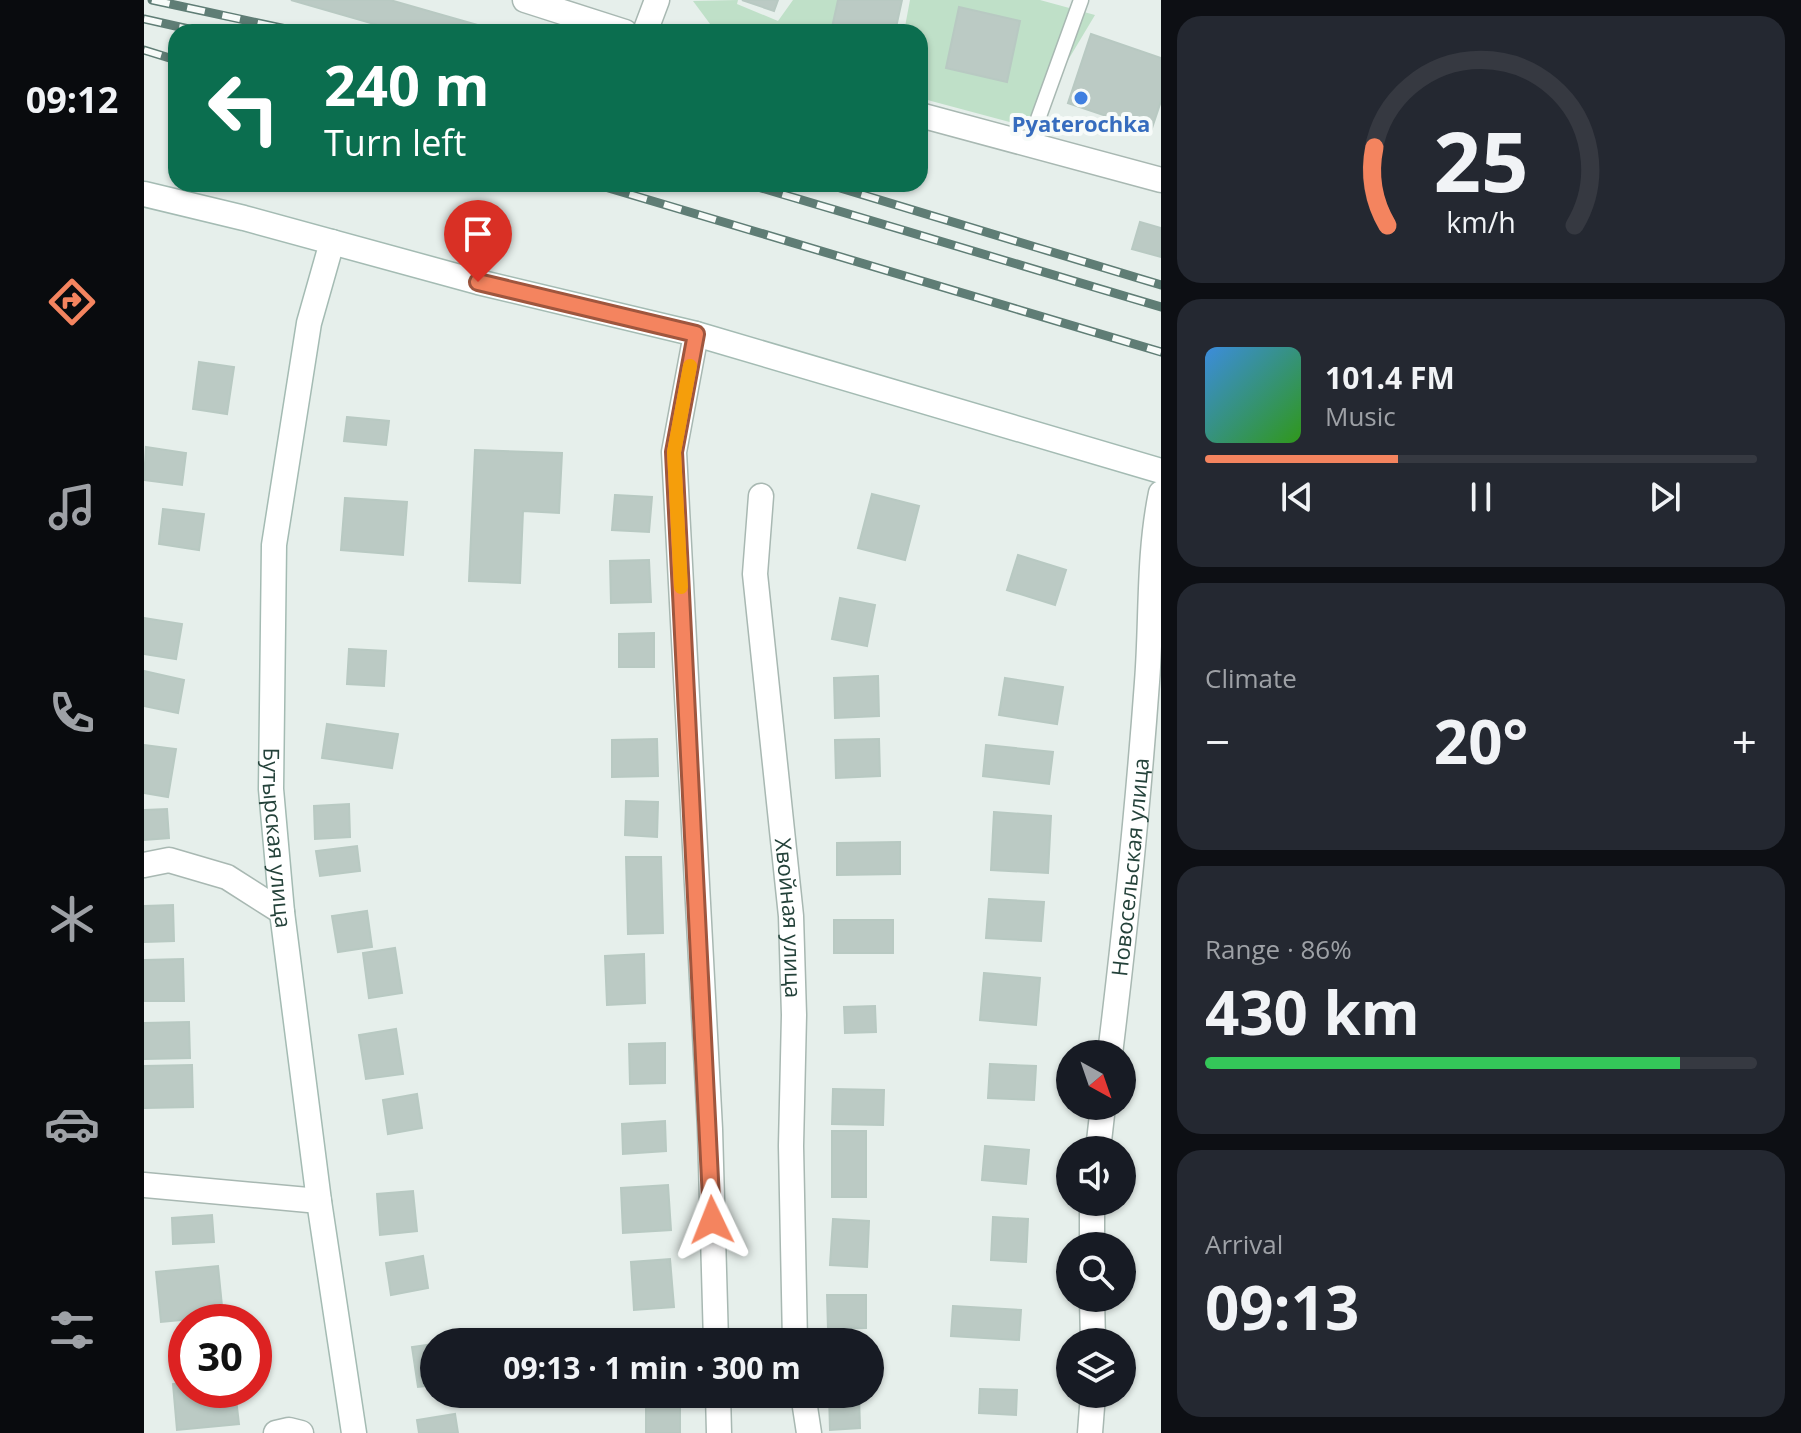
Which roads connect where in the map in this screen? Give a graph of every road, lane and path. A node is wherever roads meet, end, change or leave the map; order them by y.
1 (525, 0) edge
2 (657, 0) edge
3 (1081, 0) edge
4 (600, 24) edge
5 (648, 24) edge
6 (928, 117) edge
7 (1029, 144) junction
8 (1161, 180) edge
9 (144, 194) edge
10 (332, 242) junction
11 (696, 334) junction
12 (1161, 471) edge
13 (1161, 493) edge
14 (761, 496) dead end
15 (1154, 683) edge
16 (144, 865) edge
17 (282, 912) junction
18 (1112, 1040) edge
19 (144, 1185) edge
20 (319, 1201) junction
21 (716, 1328) edge
22 (795, 1328) edge
23 (718, 1408) edge
24 (805, 1408) edge
25 (1092, 1408) edge
26 (276, 1433) edge
27 (301, 1433) edge
28 (354, 1433) edge
29 (719, 1433) edge
30 (809, 1433) edge
31 (1090, 1433) edge

1 - 4 street
2 - 5 street
3 - 7 lane
6 - 7 street
7 - 8 street
9 - 10 street
10 - 11 street
10 - 17 street, Бутырская улица
11 - 12 street
11 - 21 street
13 - 15 street, Новосельская улица
14 - 22 street, Хвойная улица
15 - 18 street, Новосельская улица
16 - 17 street
17 - 20 street, Бутырская улица
19 - 20 street
20 - 28 street, Бутырская улица
23 - 29 street
24 - 30 street
25 - 31 street
26 - 27 street

